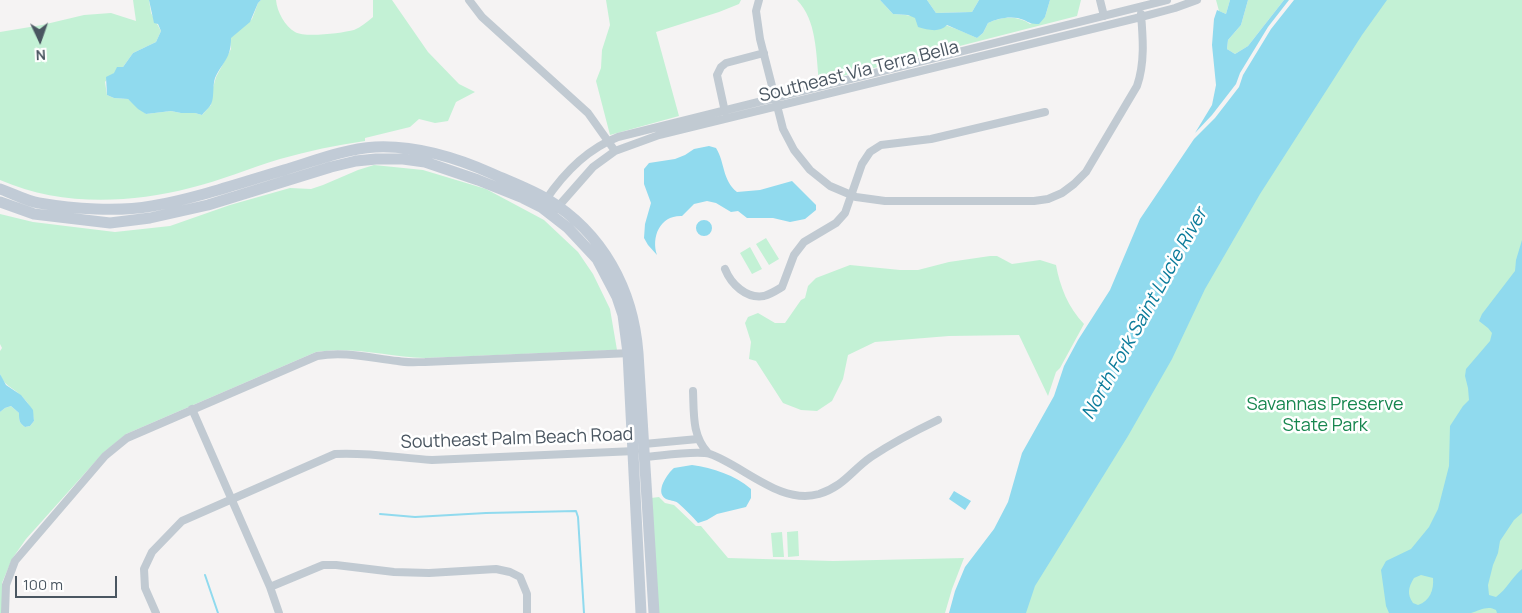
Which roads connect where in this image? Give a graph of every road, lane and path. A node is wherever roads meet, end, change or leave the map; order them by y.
1 (469, 0) edge
2 (759, 0) edge
3 (1100, 0) edge
4 (1167, 0) edge
5 (1197, 0) edge
6 (1141, 7) junction
7 (1104, 16) junction
8 (1141, 17) junction
9 (764, 52) junction
10 (775, 98) junction
11 (777, 108) junction
12 (724, 110) junction
13 (1045, 112) dead end
14 (726, 120) junction
15 (608, 141) junction
16 (615, 151) junction
17 (0, 189) edge
18 (851, 195) junction
19 (0, 202) edge
20 (544, 203) junction
21 (555, 210) junction
22 (725, 269) dead end
23 (633, 353) junction
24 (693, 391) dead end
25 (192, 409) junction
26 (938, 420) dead end
27 (698, 439) junction
28 (642, 450) junction
29 (708, 453) junction
30 (232, 499) junction
31 (270, 587) junction
32 (5, 613) edge
33 (156, 613) edge
34 (279, 613) edge
35 (527, 613) edge
36 (641, 613) edge
37 (654, 613) edge

1 - 15 street
2 - 9 street
3 - 7 street
4 - 6 street, Southeast Via Terra Bella
5 - 8 street, Southeast Via Terra Bella
6 - 7 street, Southeast Via Terra Bella
6 - 8 street
7 - 10 street, Southeast Via Terra Bella
8 - 11 street, Southeast Via Terra Bella
8 - 18 street
9 - 10 street
9 - 12 street
10 - 11 street
10 - 12 street, Southeast Via Terra Bella
11 - 14 street, Southeast Via Terra Bella
11 - 18 street
12 - 14 street
12 - 15 street, Southeast Via Terra Bella
13 - 18 street
14 - 16 street, Southeast Via Terra Bella
15 - 16 street
15 - 20 street, Southeast Via Terra Bella
16 - 21 street, Southeast Via Terra Bella
17 - 20 street
18 - 22 street
19 - 20 street
20 - 21 street
21 - 23 street
23 - 25 street
23 - 28 street
24 - 27 street
25 - 30 street
25 - 32 street
26 - 29 street
27 - 28 street
27 - 29 street
28 - 29 street
28 - 30 street, Southeast Palm Beach Road
28 - 36 street
28 - 37 street
30 - 31 street
30 - 33 street, Southeast Palm Beach Road
31 - 34 street
31 - 35 street

